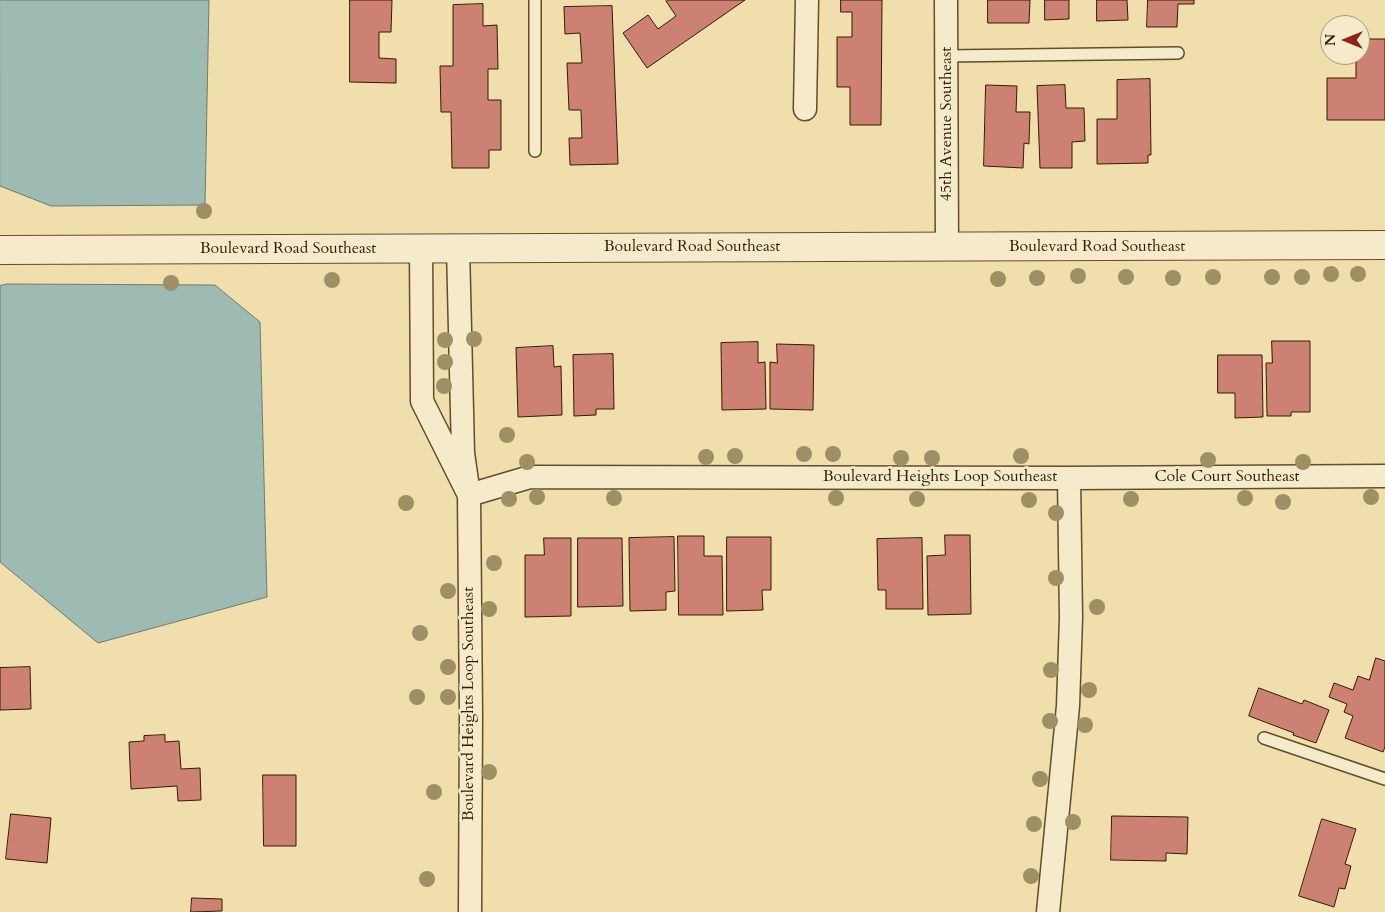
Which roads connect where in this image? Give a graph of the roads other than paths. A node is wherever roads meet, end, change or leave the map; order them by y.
1 (534, 0) edge
2 (807, 0) edge
3 (946, 0) edge
4 (1178, 53) dead end
5 (946, 56) junction
6 (806, 110) dead end
7 (535, 151) dead end
8 (1385, 245) edge
9 (947, 247) junction
10 (421, 248) junction
11 (458, 248) junction
12 (0, 250) edge
13 (1385, 476) edge
14 (1069, 478) junction
15 (469, 495) junction
16 (1264, 738) dead end
17 (1385, 779) edge
18 (470, 912) edge
19 (1048, 912) edge

1 - 7 lane
2 - 6 street
3 - 5 street, 45th Avenue Southeast
4 - 5 lane
5 - 9 street, 45th Avenue Southeast
8 - 9 street, Boulevard Road Southeast
9 - 11 street, Boulevard Road Southeast
10 - 11 street, Boulevard Road Southeast
10 - 12 street, Boulevard Road Southeast
10 - 15 street, Boulevard Heights Loop Southeast
11 - 15 street, Boulevard Heights Loop Southeast
13 - 14 street, Cole Court Southeast
14 - 15 street, Boulevard Heights Loop Southeast
14 - 19 street, Boulevard Heights Loop Southeast
15 - 18 street, Boulevard Heights Loop Southeast
16 - 17 lane

